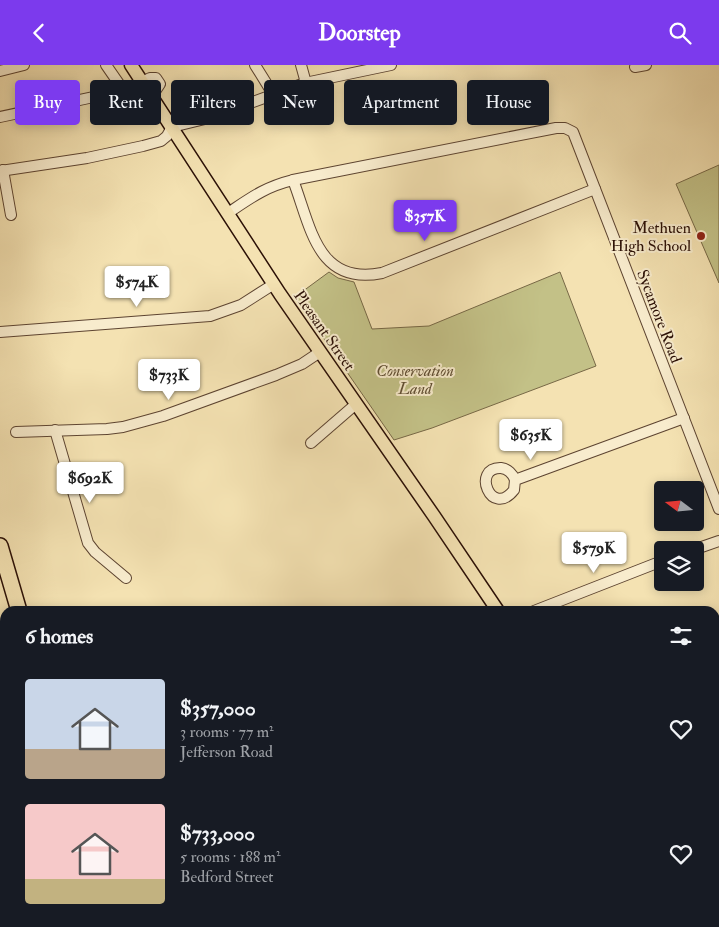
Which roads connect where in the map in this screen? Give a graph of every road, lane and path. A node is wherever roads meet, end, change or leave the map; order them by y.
1 (24, 65) edge
2 (106, 65) edge
3 (131, 65) edge
4 (255, 65) edge
5 (301, 65) edge
6 (390, 65) edge
7 (646, 65) edge
8 (635, 67) dead end
9 (0, 71) edge
10 (116, 80) edge
11 (141, 80) edge
12 (264, 80) edge
13 (305, 80) edge
14 (320, 80) edge
15 (264, 97) edge
16 (90, 98) edge
17 (161, 110) edge
18 (0, 117) edge
19 (172, 127) junction
20 (1, 171) edge
21 (293, 180) junction
22 (595, 189) junction
23 (228, 213) junction
24 (11, 215) dead end
25 (274, 284) junction
26 (0, 332) edge
27 (320, 352) junction
28 (356, 404) junction
29 (684, 418) junction
30 (56, 430) junction
31 (16, 432) dead end
32 (311, 443) dead end
33 (515, 480) dead end
34 (719, 509) edge
35 (719, 541) edge
36 (0, 546) edge
37 (704, 546) edge
38 (654, 564) edge
39 (126, 578) dead end
40 (18, 606) edge
41 (495, 606) edge
42 (547, 606) edge

1 - 9 street
2 - 10 street
3 - 11 main road, Pleasant Street
4 - 12 street
5 - 13 street
6 - 14 street
7 - 8 street
15 - 19 street
16 - 18 street
17 - 19 main road, Pleasant Street
19 - 20 street
19 - 23 main road, Pleasant Street
20 - 24 street
21 - 22 street, Sycamore Road
21 - 22 street
21 - 23 street, Sycamore Road
22 - 29 street, Sycamore Road
23 - 25 main road, Pleasant Street
25 - 26 street
25 - 27 main road, Pleasant Street
27 - 28 main road, Pleasant Street
27 - 30 street
28 - 32 street
28 - 41 main road, Pleasant Street
29 - 33 street
29 - 34 street, Sycamore Road
30 - 31 street
30 - 39 street
35 - 37 street
36 - 40 highway
38 - 42 street

